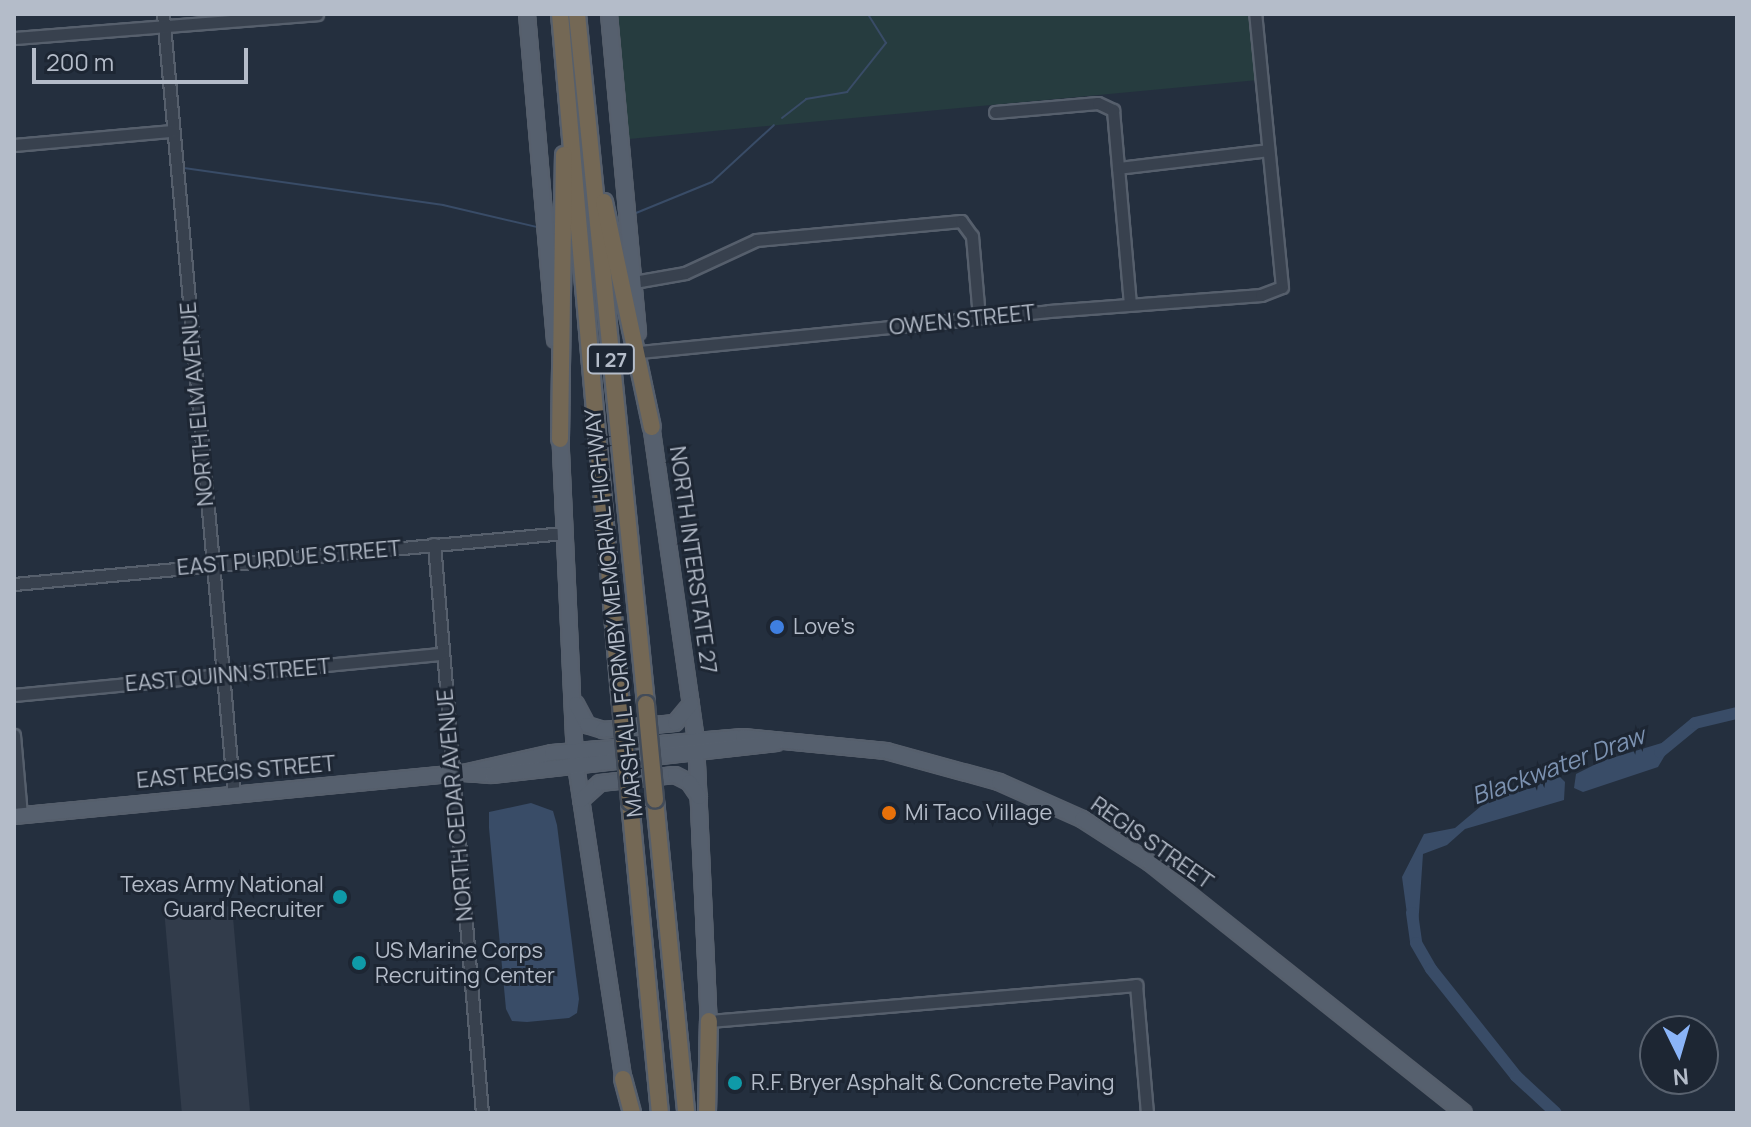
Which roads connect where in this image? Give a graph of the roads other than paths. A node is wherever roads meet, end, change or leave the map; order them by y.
1 (163, 14) edge
2 (317, 14) edge
3 (527, 14) edge
4 (560, 14) edge
5 (579, 14) edge
6 (609, 14) edge
7 (1255, 14) edge
8 (164, 28) junction
9 (14, 38) edge
10 (568, 90) junction
11 (995, 112) dead end
12 (172, 131) junction
13 (14, 145) edge
14 (1268, 150) junction
15 (1118, 168) junction
16 (634, 282) junction
17 (1130, 303) junction
18 (979, 318) junction
19 (640, 352) junction
20 (652, 427) junction
21 (560, 439) junction
22 (564, 533) junction
23 (434, 544) junction
24 (211, 566) junction
25 (14, 584) edge
26 (442, 654) junction
27 (222, 675) junction
28 (14, 695) edge
29 (572, 696) junction
30 (691, 704) junction
31 (14, 735) edge
32 (697, 748) junction
33 (576, 759) junction
34 (457, 774) junction
35 (234, 795) junction
36 (699, 797) junction
37 (581, 800) junction
38 (18, 815) edge
39 (709, 1021) junction
40 (623, 1079) joint
41 (482, 1113) edge
42 (630, 1113) edge
43 (660, 1113) edge
44 (686, 1113) edge
45 (707, 1113) edge
46 (715, 1113) edge
47 (1147, 1113) edge
48 (1464, 1113) edge

1 - 8 street, NORTH ELM AVENUE
2 - 8 street
3 - 21 main road
4 - 10 highway, MARSHALL FORMBY MEMORIAL HIGHWAY / I 27
5 - 20 highway
5 - 44 highway, MARSHALL FORMBY MEMORIAL HIGHWAY / I 27, bridge
6 - 16 main road, NORTH INTERSTATE 27
7 - 14 street
8 - 9 street
8 - 12 street, NORTH ELM AVENUE
10 - 21 highway
10 - 43 highway, MARSHALL FORMBY MEMORIAL HIGHWAY / I 27, bridge
11 - 15 street
12 - 13 street
12 - 24 street, NORTH ELM AVENUE
14 - 15 street
14 - 17 street, OWEN STREET
15 - 17 street
16 - 18 street
16 - 19 main road, NORTH INTERSTATE 27
17 - 18 street, OWEN STREET
18 - 19 street, OWEN STREET
19 - 20 main road, NORTH INTERSTATE 27
20 - 30 main road, NORTH INTERSTATE 27
21 - 22 main road
22 - 23 street, EAST PURDUE STREET
22 - 29 main road
23 - 24 street, EAST PURDUE STREET
23 - 26 street, NORTH CEDAR AVENUE
24 - 25 street, EAST PURDUE STREET
24 - 27 street, NORTH ELM AVENUE
26 - 27 street, EAST QUINN STREET
26 - 34 street, NORTH CEDAR AVENUE
27 - 28 street, EAST QUINN STREET
27 - 35 street, NORTH ELM AVENUE
29 - 30 main road
29 - 33 main road
30 - 32 main road, NORTH INTERSTATE 27
31 - 38 street
32 - 33 main road, REGIS STREET
32 - 36 main road, NORTH INTERSTATE 27
32 - 48 main road, REGIS STREET
33 - 34 main road, EAST REGIS STREET
33 - 37 main road
34 - 35 main road, EAST REGIS STREET
34 - 41 street, NORTH CEDAR AVENUE
35 - 38 main road, EAST REGIS STREET
36 - 37 main road
36 - 39 main road, NORTH INTERSTATE 27
37 - 40 main road
39 - 45 highway
39 - 46 main road, NORTH INTERSTATE 27
39 - 47 street
40 - 42 highway

